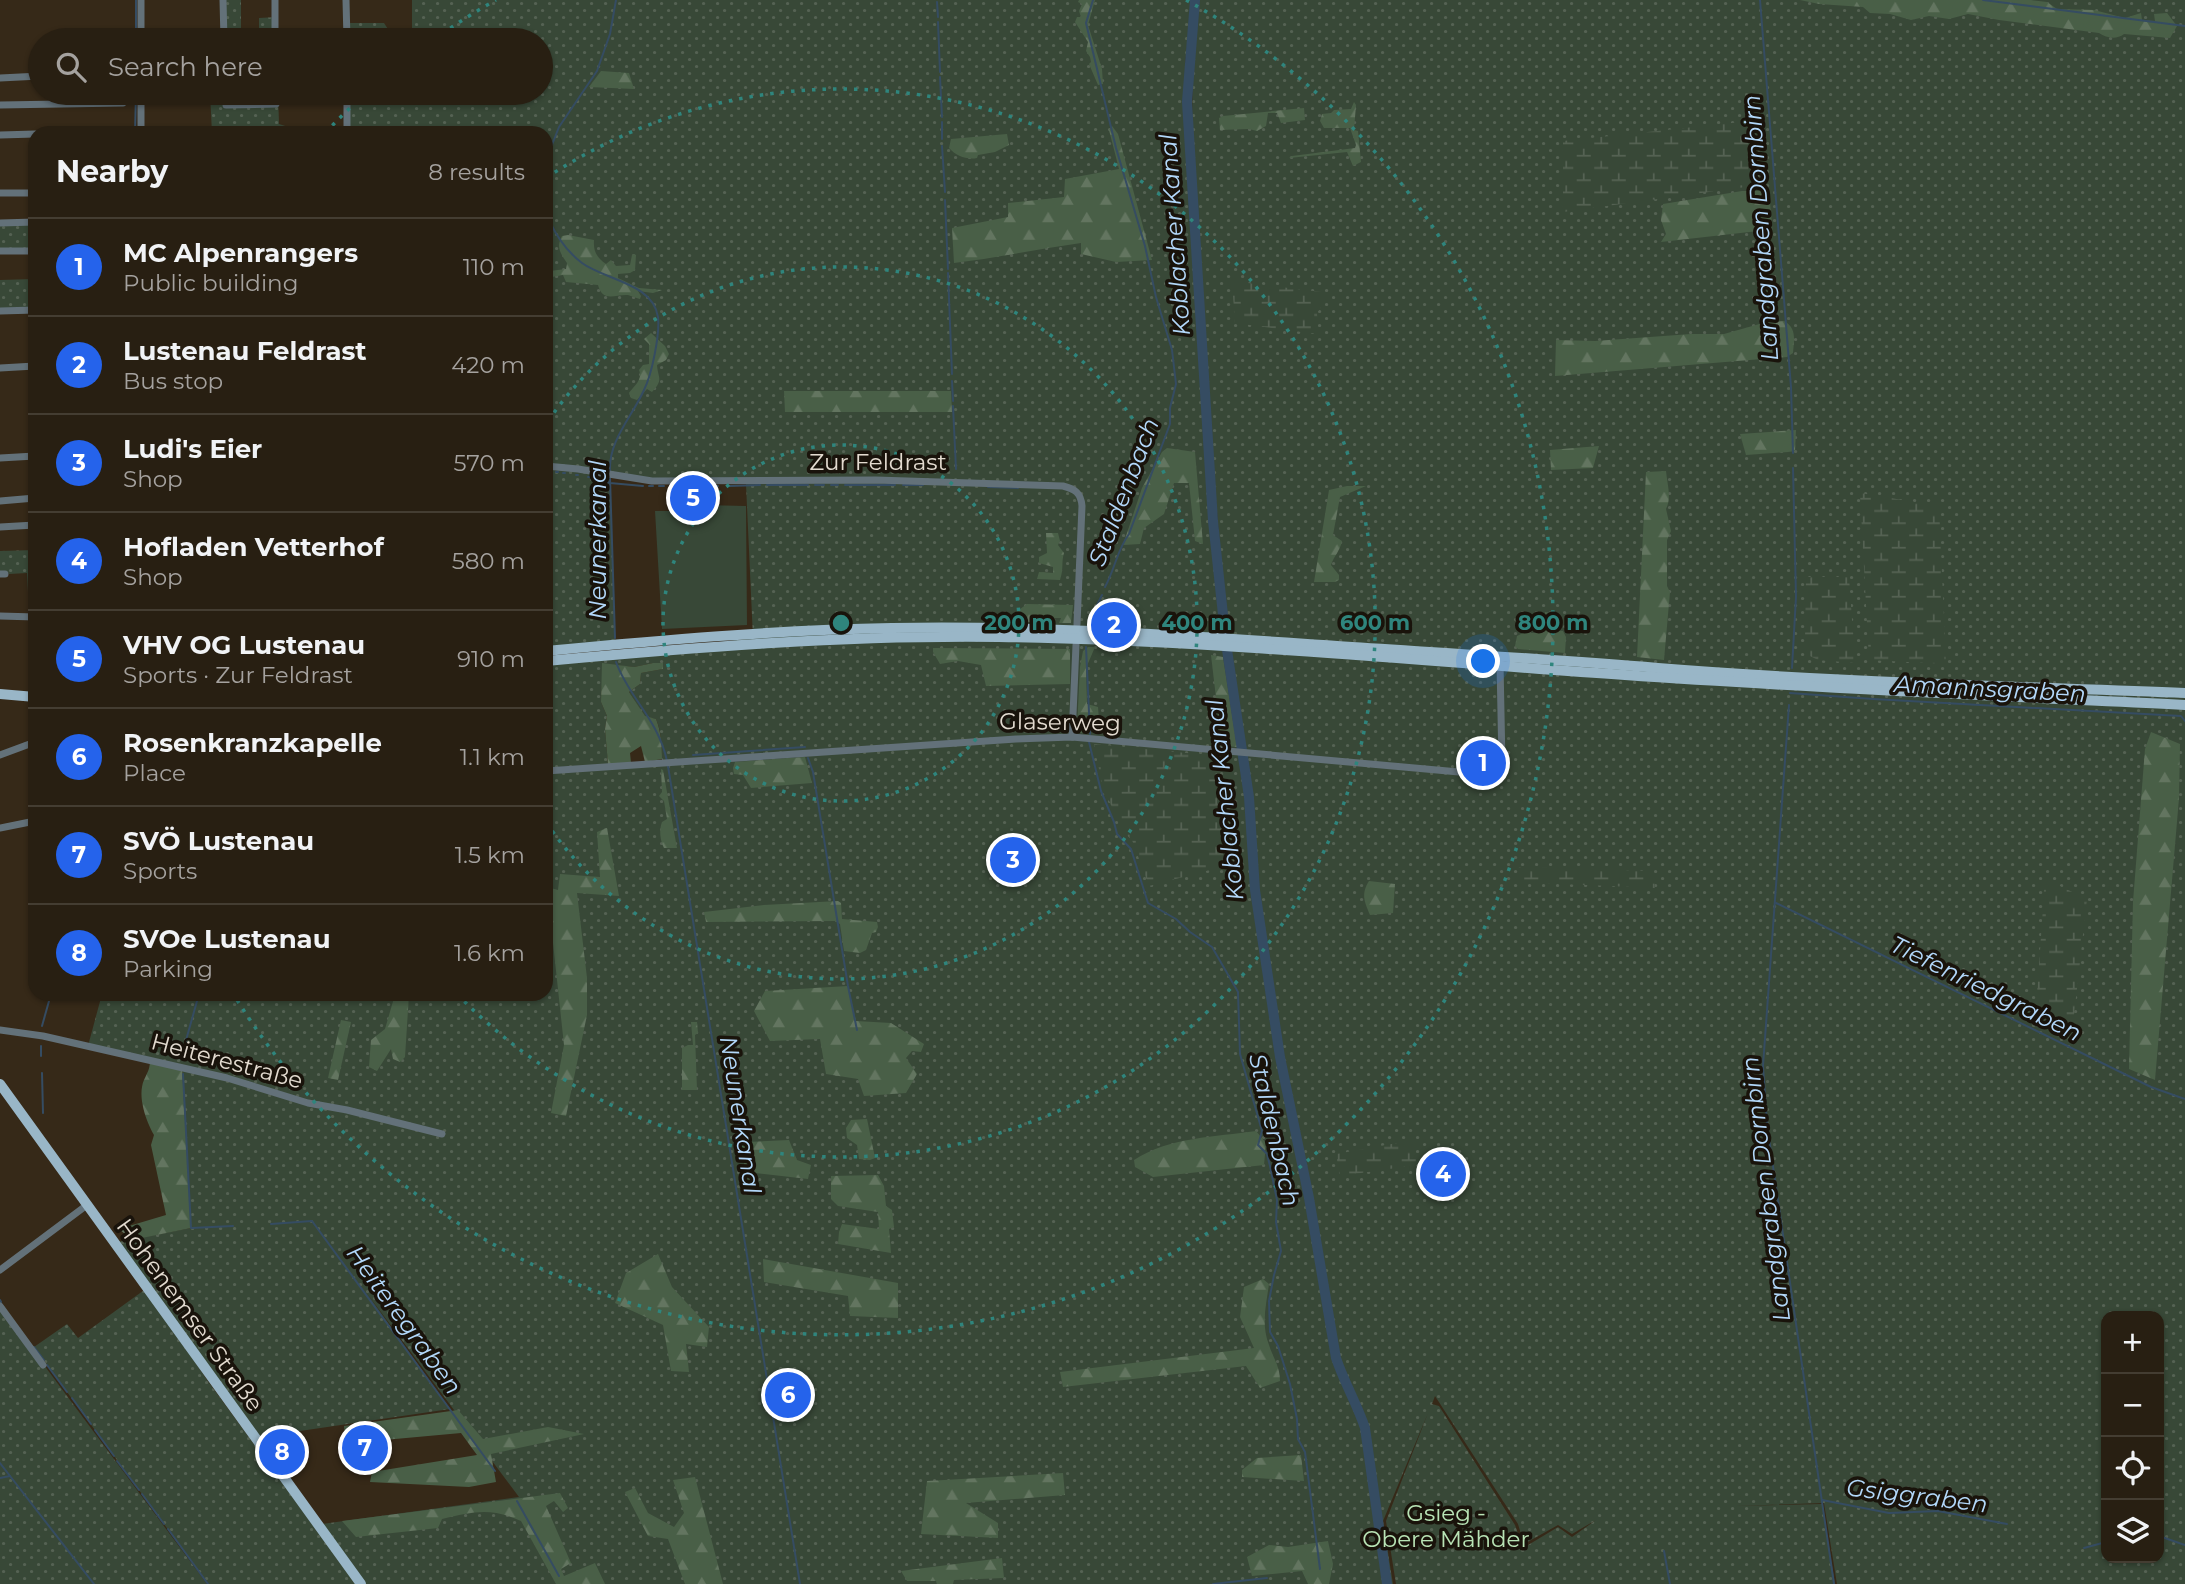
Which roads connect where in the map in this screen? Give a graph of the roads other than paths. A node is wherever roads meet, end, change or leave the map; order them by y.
1 (141, 0) edge
2 (223, 0) edge
3 (275, 0) edge
4 (346, 0) edge
5 (141, 28) edge
6 (224, 28) edge
7 (275, 28) edge
8 (346, 28) edge
9 (28, 77) edge
10 (0, 78) edge
11 (0, 105) edge
12 (28, 105) edge
13 (141, 105) edge
14 (347, 105) edge
15 (141, 126) edge
16 (347, 126) edge
17 (28, 134) edge
18 (0, 135) edge
19 (28, 193) edge
20 (0, 194) edge
21 (28, 222) edge
22 (0, 223) edge
23 (0, 251) edge
24 (28, 251) edge
25 (28, 310) edge
26 (0, 311) edge
27 (28, 366) edge
28 (0, 368) edge
29 (28, 456) edge
30 (0, 458) edge
31 (553, 466) edge
32 (28, 499) edge
33 (0, 501) edge
34 (28, 525) edge
35 (0, 527) edge
36 (0, 616) edge
37 (28, 617) edge
38 (1077, 624) dead end
39 (1211, 641) junction
40 (1250, 644) junction
41 (1076, 645) dead end
42 (553, 650) edge
43 (1501, 655) junction
44 (553, 659) edge
45 (1500, 667) junction
46 (1794, 681) junction
47 (2185, 693) edge
48 (0, 694) edge
49 (28, 696) edge
50 (2185, 705) edge
51 (1072, 737) junction
52 (28, 745) edge
53 (0, 755) edge
54 (553, 771) edge
55 (28, 822) edge
56 (0, 828) edge
57 (0, 1030) edge
58 (0, 1084) edge
59 (442, 1134) dead end
60 (87, 1205) junction
61 (0, 1270) edge
62 (0, 1307) edge
63 (43, 1365) dead end
64 (361, 1584) edge

1 - 5 street
2 - 6 street
3 - 7 street
4 - 8 street
9 - 10 street
11 - 12 street
13 - 15 street
14 - 16 street
17 - 18 street
19 - 20 street
21 - 22 street
23 - 24 street
25 - 26 street
27 - 28 street
29 - 30 street
31 - 38 street, Zur Feldrast
32 - 33 street
34 - 35 street
36 - 37 street
39 - 40 main road
39 - 42 main road
39 - 44 main road
40 - 43 main road
40 - 45 main road
41 - 51 street
43 - 45 street
43 - 46 main road
45 - 46 main road
45 - 51 street, Glaserweg
46 - 47 main road
46 - 50 main road
48 - 49 main road
51 - 54 street, Glaserweg
52 - 53 street
55 - 56 street
57 - 59 street, Heiterestraße
58 - 60 main road, Hohenemser Straße
60 - 61 street
60 - 64 main road, Hohenemser Straße
62 - 63 street

